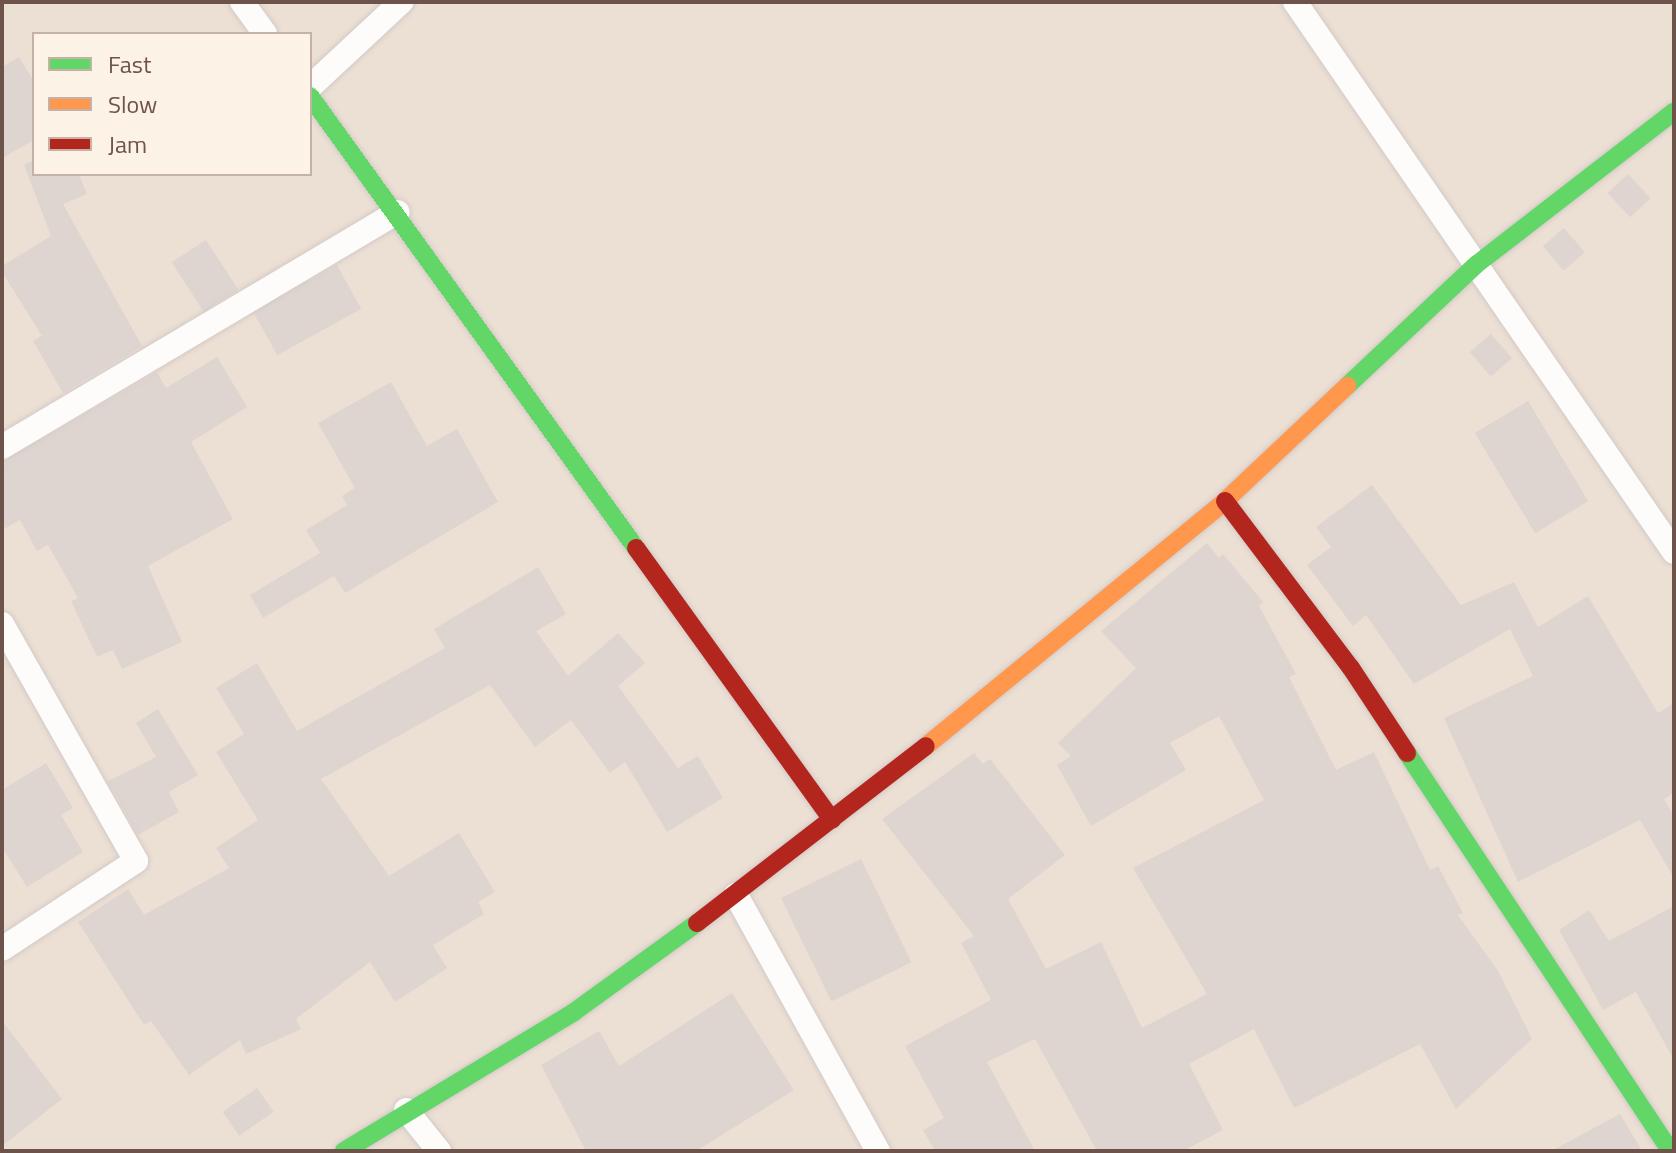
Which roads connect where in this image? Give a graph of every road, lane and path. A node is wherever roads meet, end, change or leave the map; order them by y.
1 (242, 2) edge
2 (401, 2) edge
3 (1295, 2) edge
4 (264, 32) edge
5 (312, 85) edge
6 (312, 99) edge
7 (1674, 112) edge
8 (397, 212) junction
9 (1477, 264) junction
10 (2, 447) edge
11 (1225, 501) junction
12 (1674, 552) edge
13 (2, 624) edge
14 (832, 820) junction
15 (736, 895) junction
16 (2, 949) edge
17 (406, 1110) junction
18 (344, 1151) edge
19 (439, 1151) edge
20 (878, 1151) edge
21 (1670, 1151) edge

1 - 4 street
2 - 5 street
3 - 9 street
6 - 8 street
7 - 9 street
8 - 10 street
8 - 14 street
9 - 11 street
9 - 12 street
11 - 14 street
11 - 21 street
13 - 16 street
14 - 15 street
15 - 17 street
15 - 20 street
17 - 18 street
17 - 19 street

